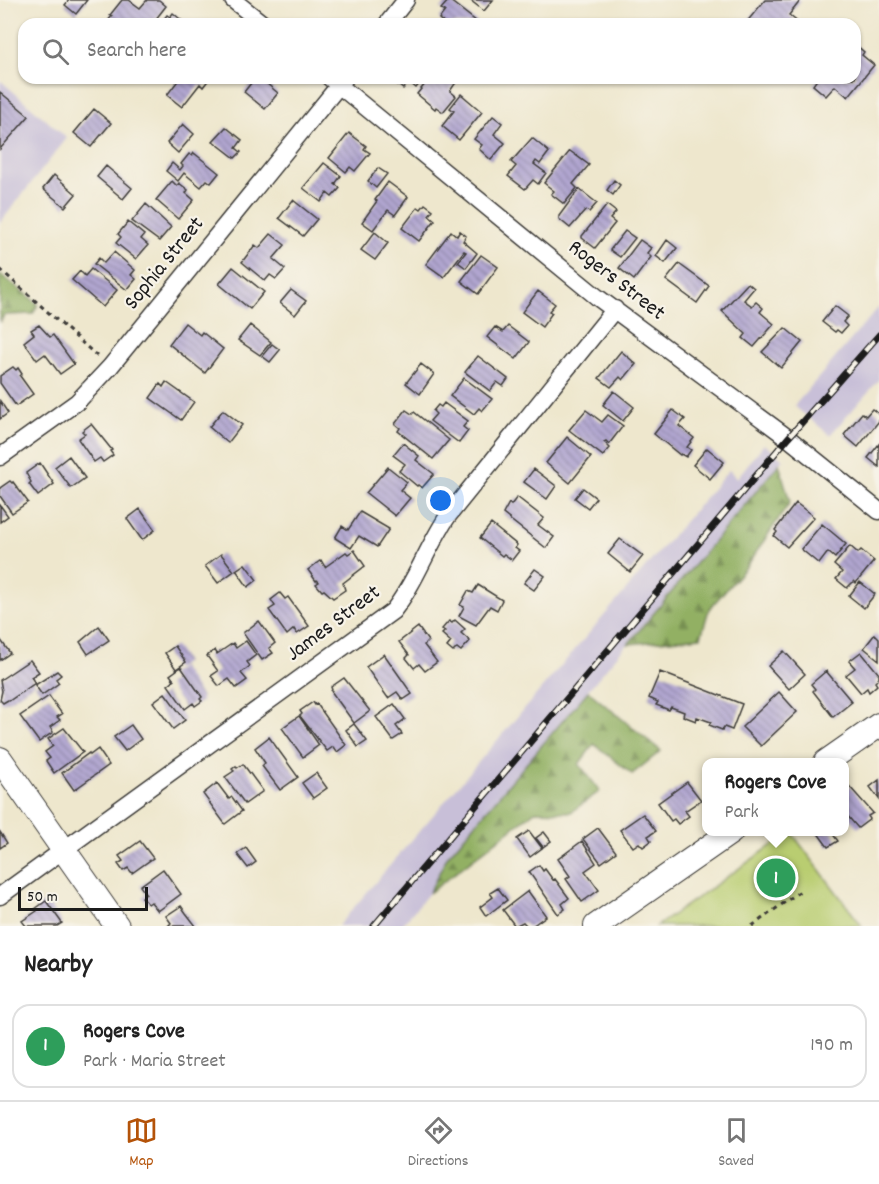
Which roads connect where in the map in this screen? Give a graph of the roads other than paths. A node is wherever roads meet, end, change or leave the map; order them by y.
1 (233, 0) edge
2 (406, 0) edge
3 (256, 18) edge
4 (392, 18) edge
5 (335, 84) edge
6 (343, 84) edge
7 (615, 309) junction
8 (0, 457) edge
9 (879, 511) edge
10 (879, 725) edge
11 (832, 758) edge
12 (0, 759) edge
13 (723, 836) edge
14 (64, 850) junction
15 (0, 896) edge
16 (117, 926) edge
17 (596, 926) edge

1 - 3 street
2 - 4 street
5 - 8 street, Sophia Street
6 - 7 street, Rogers Street
7 - 9 street, Rogers Street
7 - 14 street, James Street
10 - 11 street
12 - 14 street
13 - 17 street
14 - 15 street, James Street
14 - 16 street

